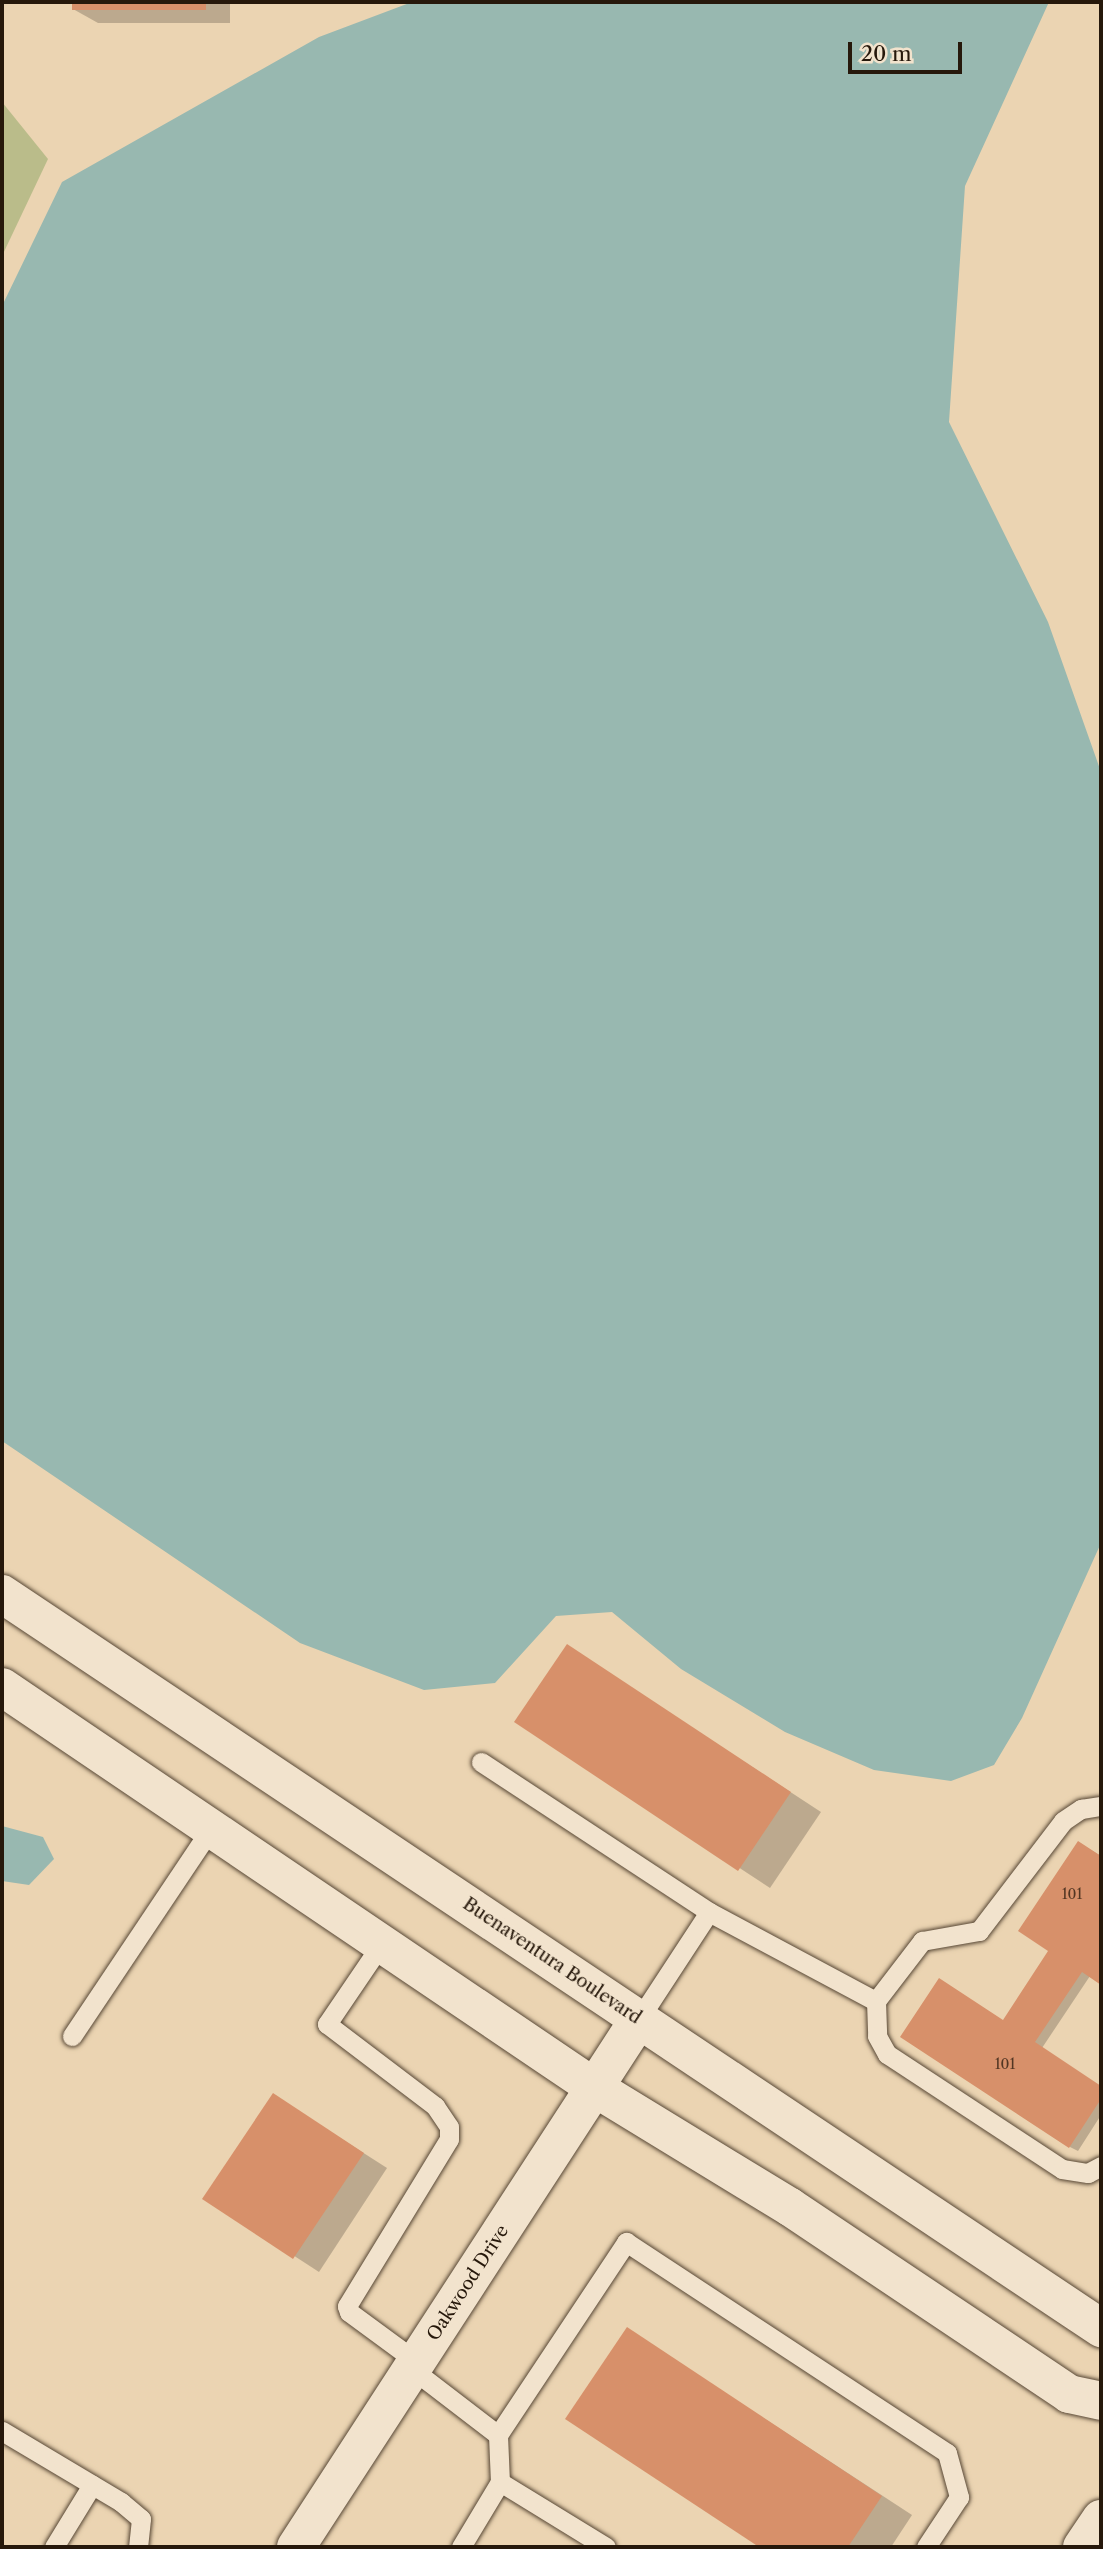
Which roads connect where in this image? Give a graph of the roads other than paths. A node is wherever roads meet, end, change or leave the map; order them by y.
1 (2, 1594) edge
2 (2, 1687) edge
3 (481, 1762) dead end
4 (1101, 1806) edge
5 (211, 1828) junction
6 (709, 1912) junction
7 (382, 1943) junction
8 (876, 2001) junction
9 (639, 2019) junction
10 (72, 2036) dead end
11 (595, 2088) junction
12 (1101, 2165) edge
13 (1101, 2328) edge
14 (414, 2366) junction
15 (1101, 2401) edge
16 (2, 2431) edge
17 (498, 2435) junction
18 (500, 2482) junction
19 (92, 2485) junction
20 (1101, 2519) edge
21 (54, 2547) edge
22 (138, 2547) edge
23 (296, 2547) edge
24 (461, 2547) edge
25 (606, 2547) edge
26 (926, 2547) edge
27 (1082, 2547) edge

1 - 9 main road, Buenaventura Boulevard
2 - 5 main road
3 - 6 lane
4 - 8 lane
5 - 7 main road
5 - 10 lane
6 - 8 lane
6 - 9 lane
7 - 11 main road
7 - 14 lane
8 - 12 lane
9 - 11 main road, Oakwood Drive
9 - 13 main road, Buenaventura Boulevard
11 - 14 main road, Oakwood Drive
11 - 15 main road
14 - 17 lane
14 - 23 main road, Oakwood Drive
16 - 19 lane
17 - 18 lane
17 - 26 lane
18 - 24 lane
18 - 25 lane
19 - 21 lane
19 - 22 lane
20 - 27 main road

